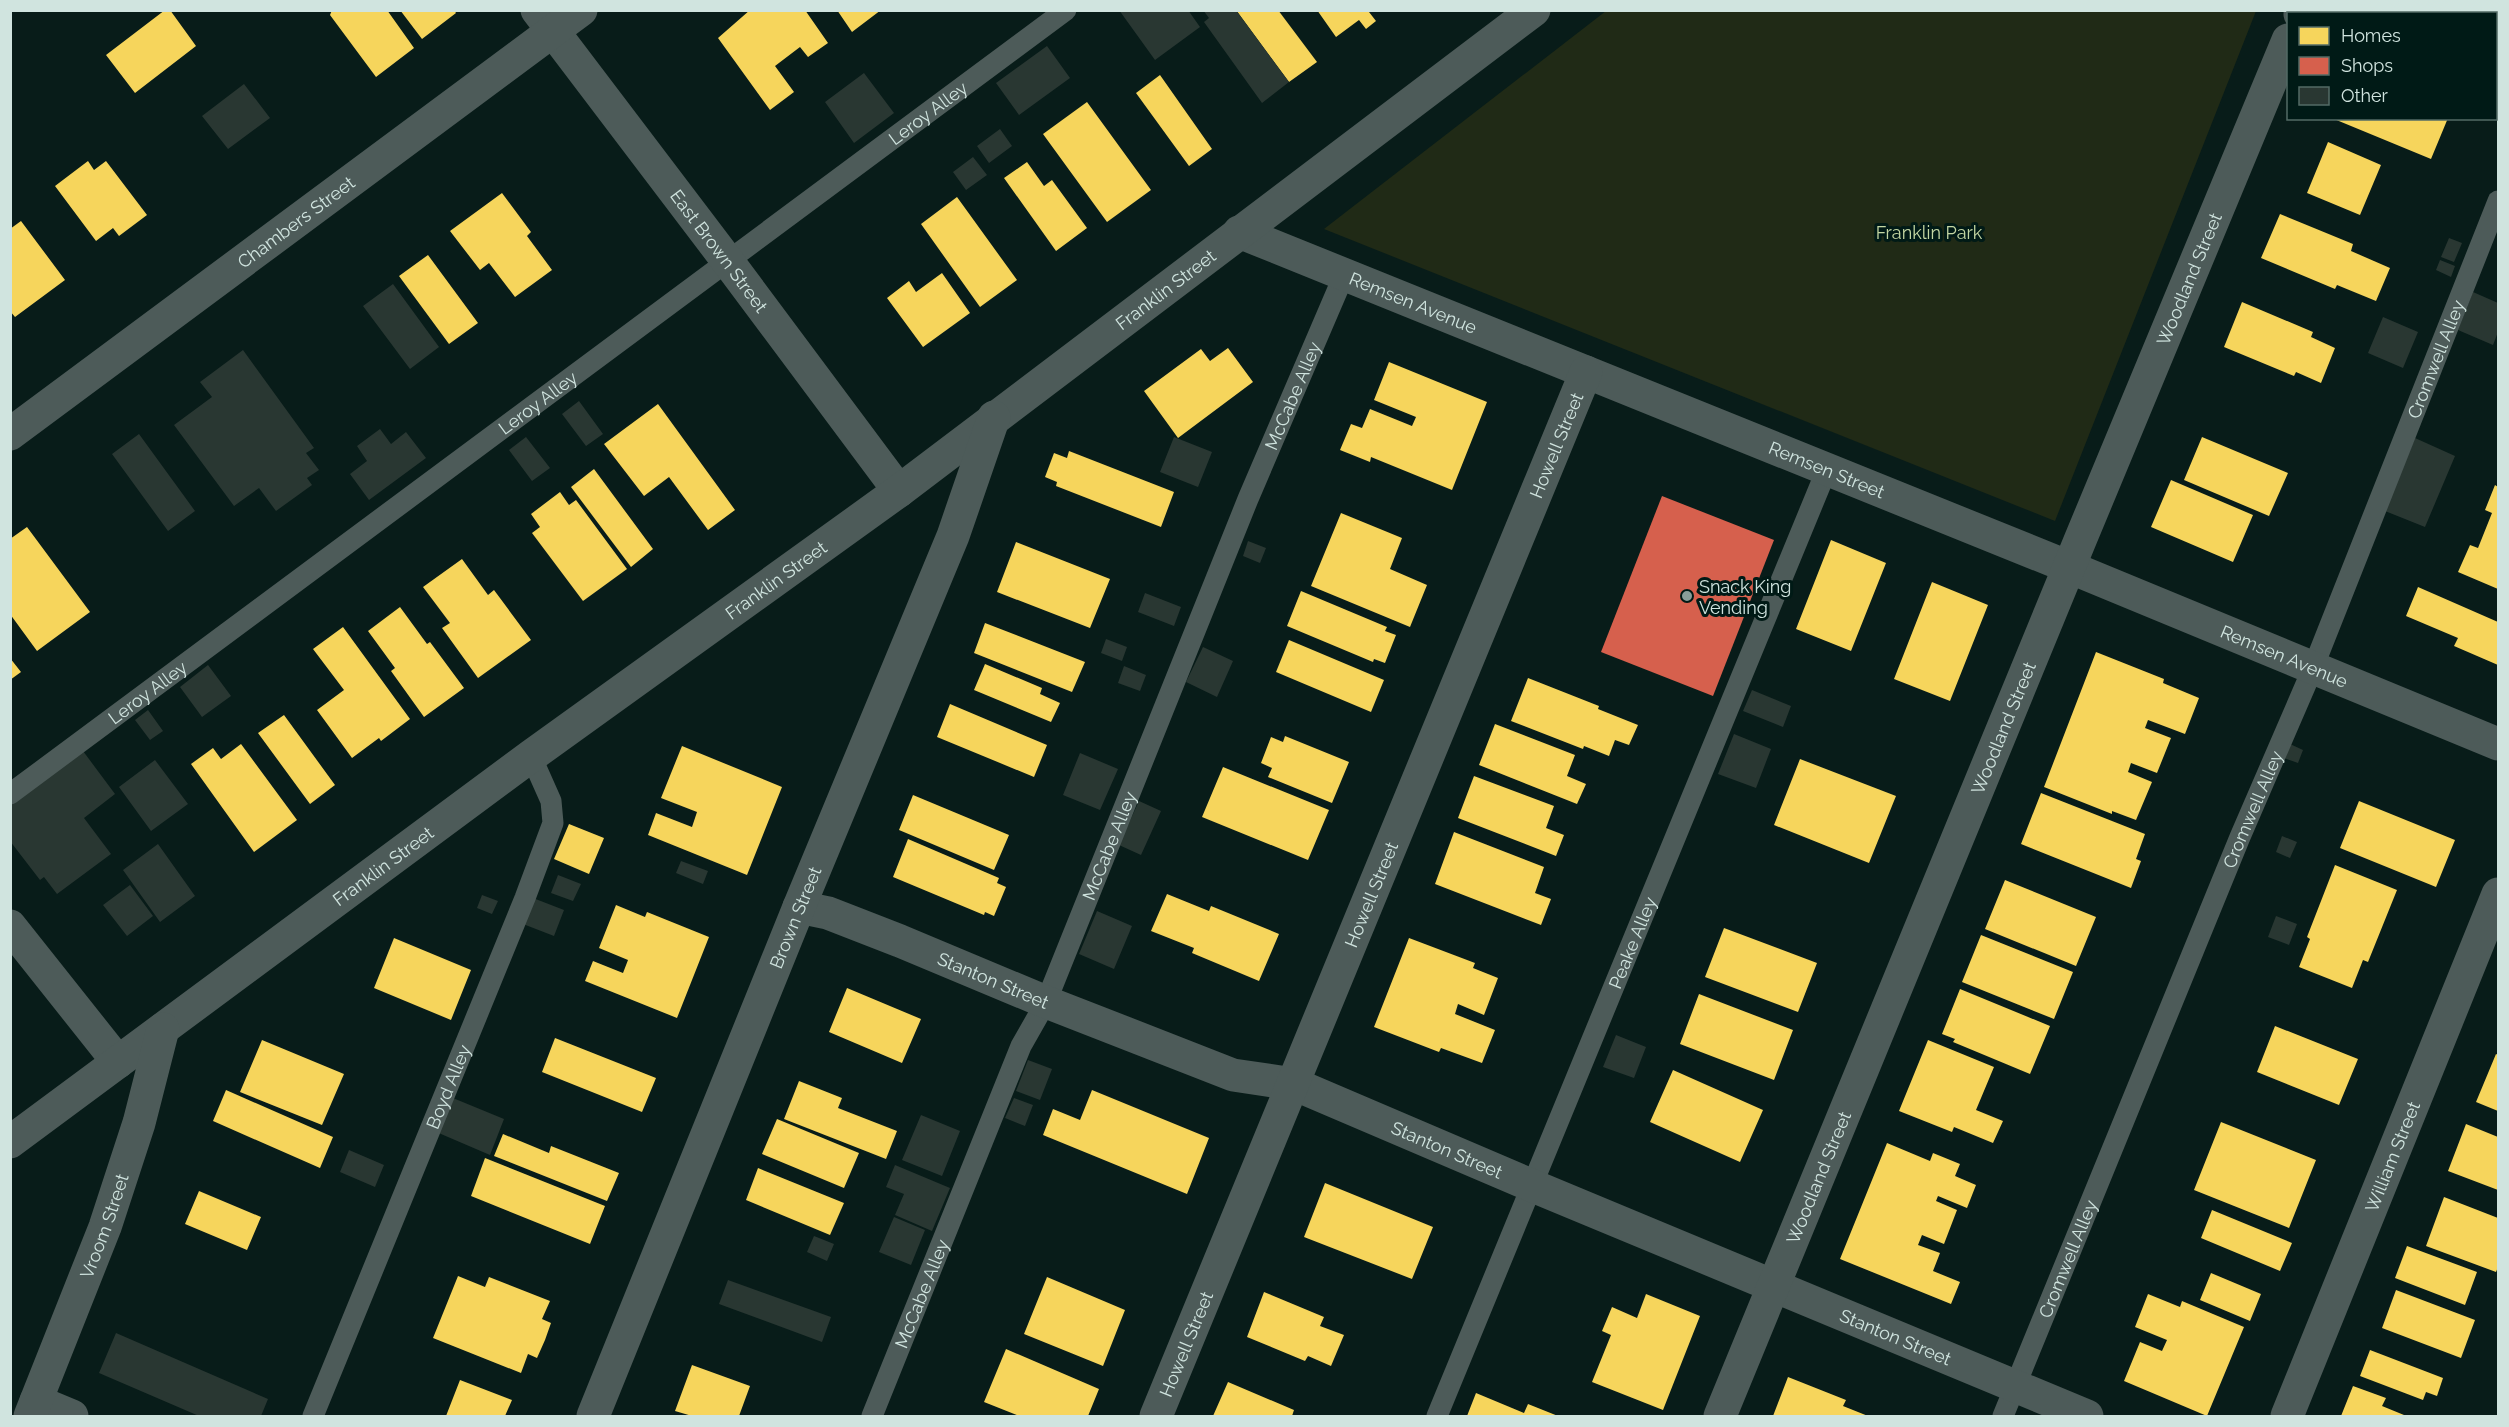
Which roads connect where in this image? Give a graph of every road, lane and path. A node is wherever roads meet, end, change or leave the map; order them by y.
1 (581, 10) edge
2 (1066, 10) edge
3 (1534, 10) edge
4 (545, 21) edge
5 (2287, 45) edge
6 (2499, 201) edge
7 (1239, 232) junction
8 (729, 263) junction
9 (1344, 275) junction
10 (1586, 372) junction
11 (994, 417) junction
12 (10, 434) edge
13 (1827, 470) junction
14 (899, 491) junction
15 (2069, 567) junction
16 (2313, 668) junction
17 (2499, 744) edge
18 (531, 756) junction
19 (10, 794) edge
20 (2499, 894) edge
21 (800, 907) junction
22 (10, 926) edge
23 (1046, 1002) junction
24 (163, 1029) junction
25 (118, 1062) junction
26 (1294, 1084) junction
27 (10, 1142) edge
28 (1533, 1186) junction
29 (1774, 1286) junction
30 (2015, 1386) junction
31 (33, 1409) edge
32 (72, 1416) edge
33 (313, 1416) edge
34 (593, 1416) edge
35 (872, 1416) edge
36 (1156, 1416) edge
37 (1437, 1416) edge
38 (1720, 1416) edge
39 (2003, 1416) edge
40 (2087, 1416) edge
41 (2287, 1416) edge

1 - 4 street, Chambers Street
2 - 8 lane, Leroy Alley
3 - 7 street, Franklin Street
4 - 8 street, East Brown Street
4 - 12 street, Chambers Street
5 - 15 street, Woodland Street
6 - 16 lane, Cromwell Alley
7 - 9 street, Remsen Avenue
7 - 11 street, Franklin Street
8 - 14 street, East Brown Street
8 - 19 lane, Leroy Alley
9 - 10 street, Remsen Avenue
9 - 23 lane, McCabe Alley
10 - 13 street, Remsen Street
10 - 26 street, Howell Street
11 - 14 street, Franklin Street
11 - 21 street, Brown Street
13 - 15 street, Remsen Street
13 - 28 lane, Peake Alley
14 - 18 street, Franklin Street
15 - 16 street, Remsen Avenue
15 - 29 street, Woodland Street
16 - 17 street, Remsen Avenue
16 - 30 lane, Cromwell Alley
18 - 24 street, Franklin Street
18 - 33 lane, Boyd Alley
20 - 41 street, William Street
21 - 23 street, Stanton Street
21 - 34 street, Brown Street
22 - 25 street
23 - 26 street, Stanton Street
23 - 35 lane, McCabe Alley
24 - 25 street, Franklin Street
24 - 31 street, Vroom Street
25 - 27 street, Franklin Street
26 - 28 street, Stanton Street
26 - 36 street, Howell Street
28 - 29 street, Stanton Street
28 - 37 lane, Peake Alley
29 - 30 street, Stanton Street
29 - 38 street, Woodland Street
30 - 39 lane, Cromwell Alley
30 - 40 street, Stanton Street
31 - 32 street

